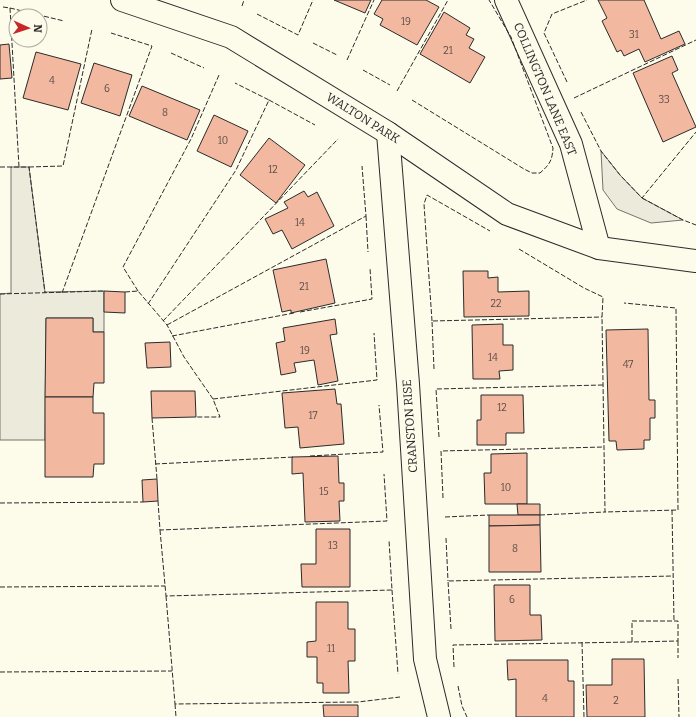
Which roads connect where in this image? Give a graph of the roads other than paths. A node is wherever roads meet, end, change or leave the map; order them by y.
1 (122, 0) edge
2 (506, 0) edge
3 (388, 133) junction
4 (599, 248) junction
5 (696, 261) edge
6 (439, 717) edge

1 - 3 street, WALTON PARK
2 - 4 street, COLLINGTON LANE EAST
3 - 4 street, WALTON PARK
3 - 6 street, CRANSTON RISE
4 - 5 street

